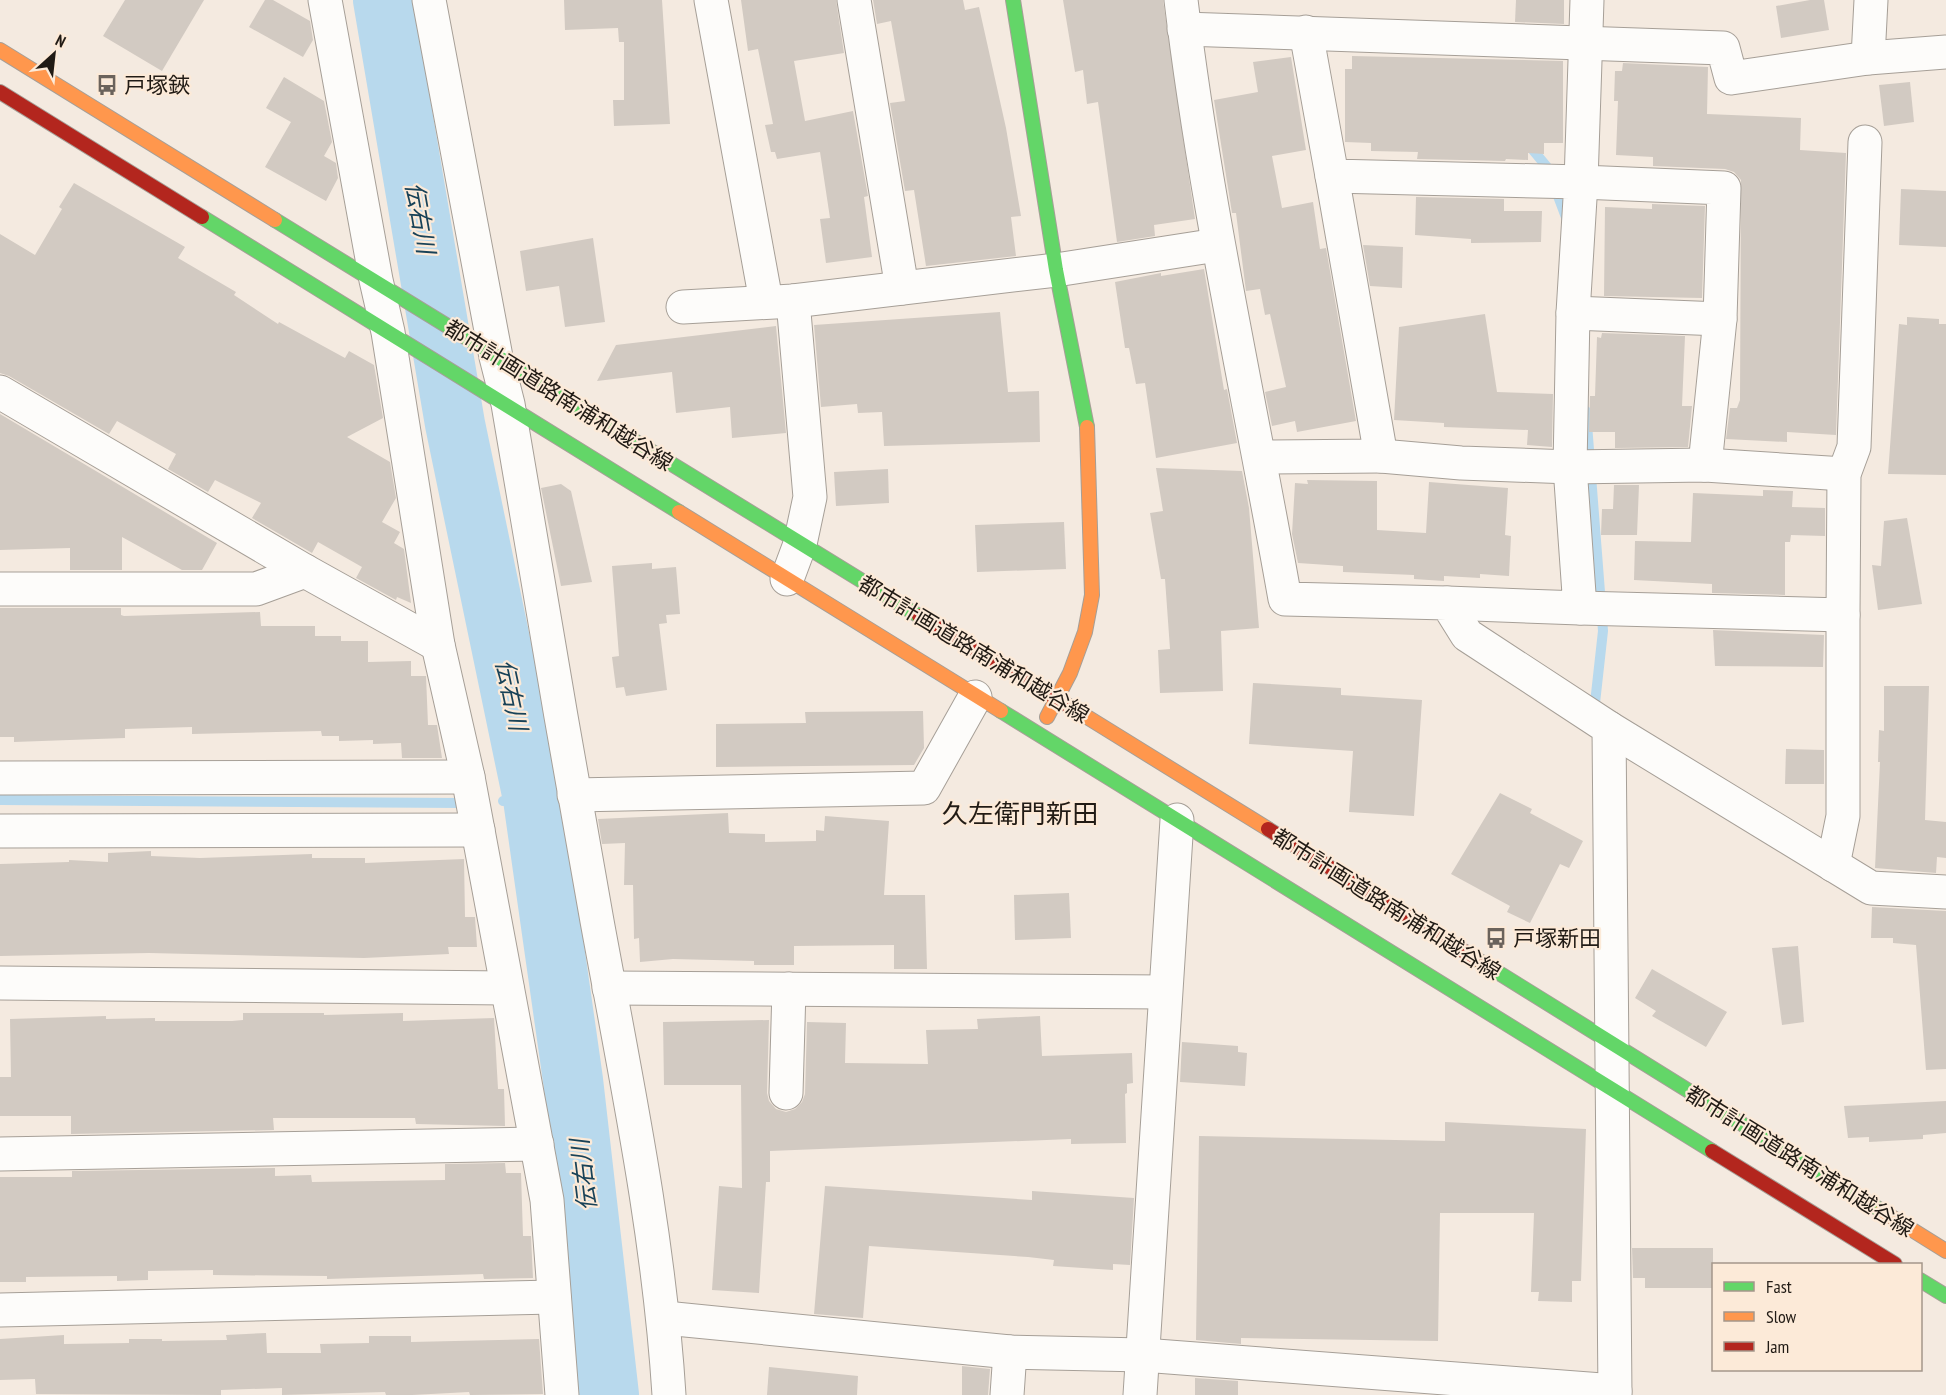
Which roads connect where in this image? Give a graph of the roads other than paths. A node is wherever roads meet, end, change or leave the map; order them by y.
1 (325, 0) edge
2 (429, 0) edge
3 (711, 0) edge
4 (854, 0) edge
5 (1013, 0) edge
6 (1587, 0) edge
7 (1871, 0) edge
8 (1182, 14) edge
9 (1306, 32) junction
10 (1585, 42) junction
11 (0, 50) edge
12 (1946, 52) edge
13 (1868, 58) junction
14 (0, 92) edge
15 (1865, 142) dead end
16 (1332, 176) junction
17 (1581, 182) junction
18 (1217, 245) junction
19 (1056, 270) junction
20 (902, 288) junction
21 (389, 289) junction
22 (779, 301) junction
23 (682, 307) dead end
24 (1573, 313) junction
25 (1720, 319) junction
26 (388, 332) junction
27 (488, 352) junction
28 (0, 392) edge
29 (498, 398) junction
30 (1381, 456) junction
31 (1260, 457) junction
32 (1705, 465) junction
33 (1570, 467) junction
34 (1844, 474) junction
35 (800, 544) junction
36 (305, 571) junction
37 (787, 579) junction
38 (0, 589) edge
39 (1448, 603) junction
40 (1580, 608) junction
41 (1843, 615) junction
42 (438, 645) junction
43 (975, 697) junction
44 (1057, 698) junction
45 (1609, 728) junction
46 (1038, 734) junction
47 (468, 777) junction
48 (0, 778) edge
49 (574, 795) junction
50 (1177, 820) junction
51 (478, 830) junction
52 (0, 831) edge
53 (1833, 865) junction
54 (1946, 892) edge
55 (0, 983) edge
56 (507, 987) junction
57 (609, 988) junction
58 (789, 989) junction
59 (1165, 992) junction
60 (1612, 1044) junction
61 (1613, 1092) junction
62 (786, 1093) dead end
63 (537, 1144) junction
64 (0, 1154) edge
65 (1946, 1251) edge
66 (1893, 1263) edge
67 (1922, 1281) edge
68 (1946, 1296) edge
69 (555, 1297) junction
70 (0, 1310) edge
71 (664, 1318) junction
72 (1010, 1352) junction
73 (1143, 1355) junction
74 (1615, 1393) edge
75 (561, 1395) edge
76 (669, 1395) edge
77 (1007, 1395) edge
78 (1140, 1395) edge

1 - 21 street
2 - 27 street
3 - 22 street
4 - 20 street
5 - 19 street
6 - 10 street
7 - 13 street
8 - 9 street
8 - 18 street
9 - 10 street
9 - 16 street
10 - 13 street
10 - 17 street
11 - 21 street, 都市計画道路南浦和越谷線
12 - 13 street
14 - 26 street, 都市計画道路南浦和越谷線
15 - 34 street
16 - 17 street
16 - 30 street
17 - 24 street
17 - 25 street
18 - 19 street
18 - 31 street
19 - 20 street
19 - 44 street
20 - 22 street
21 - 26 street
21 - 27 street, 都市計画道路南浦和越谷線
22 - 23 street
22 - 35 street
24 - 25 street
24 - 33 street
25 - 32 street
26 - 29 street, 都市計画道路南浦和越谷線
26 - 42 street
27 - 29 street
27 - 35 street, 都市計画道路南浦和越谷線
28 - 36 street
29 - 37 street, 都市計画道路南浦和越谷線
29 - 49 street
30 - 31 street
30 - 33 street
31 - 39 street
32 - 33 street
32 - 34 street
33 - 40 street
34 - 41 street
35 - 37 street
35 - 44 street, 都市計画道路南浦和越谷線
36 - 38 street
36 - 42 street
37 - 43 street, 都市計画道路南浦和越谷線
39 - 40 street
39 - 45 street
40 - 41 street
41 - 53 street
42 - 47 street
43 - 46 street, 都市計画道路南浦和越谷線
43 - 49 street
44 - 46 street
44 - 60 street, 都市計画道路南浦和越谷線
45 - 53 street
45 - 60 street
46 - 50 street, 都市計画道路南浦和越谷線
47 - 48 street
47 - 51 street
49 - 57 street
50 - 59 street
50 - 61 street, 都市計画道路南浦和越谷線
51 - 52 street
51 - 56 street
53 - 54 street
55 - 56 street
56 - 63 street
57 - 58 street
57 - 71 street
58 - 59 street
58 - 62 street
59 - 73 street
60 - 61 street
60 - 65 street, 都市計画道路南浦和越谷線
61 - 66 street, 都市計画道路南浦和越谷線
61 - 74 street
63 - 64 street
63 - 69 street
67 - 68 street
69 - 70 street
69 - 75 street
71 - 72 street
71 - 76 street
72 - 73 street
72 - 77 street
73 - 74 street
73 - 78 street

